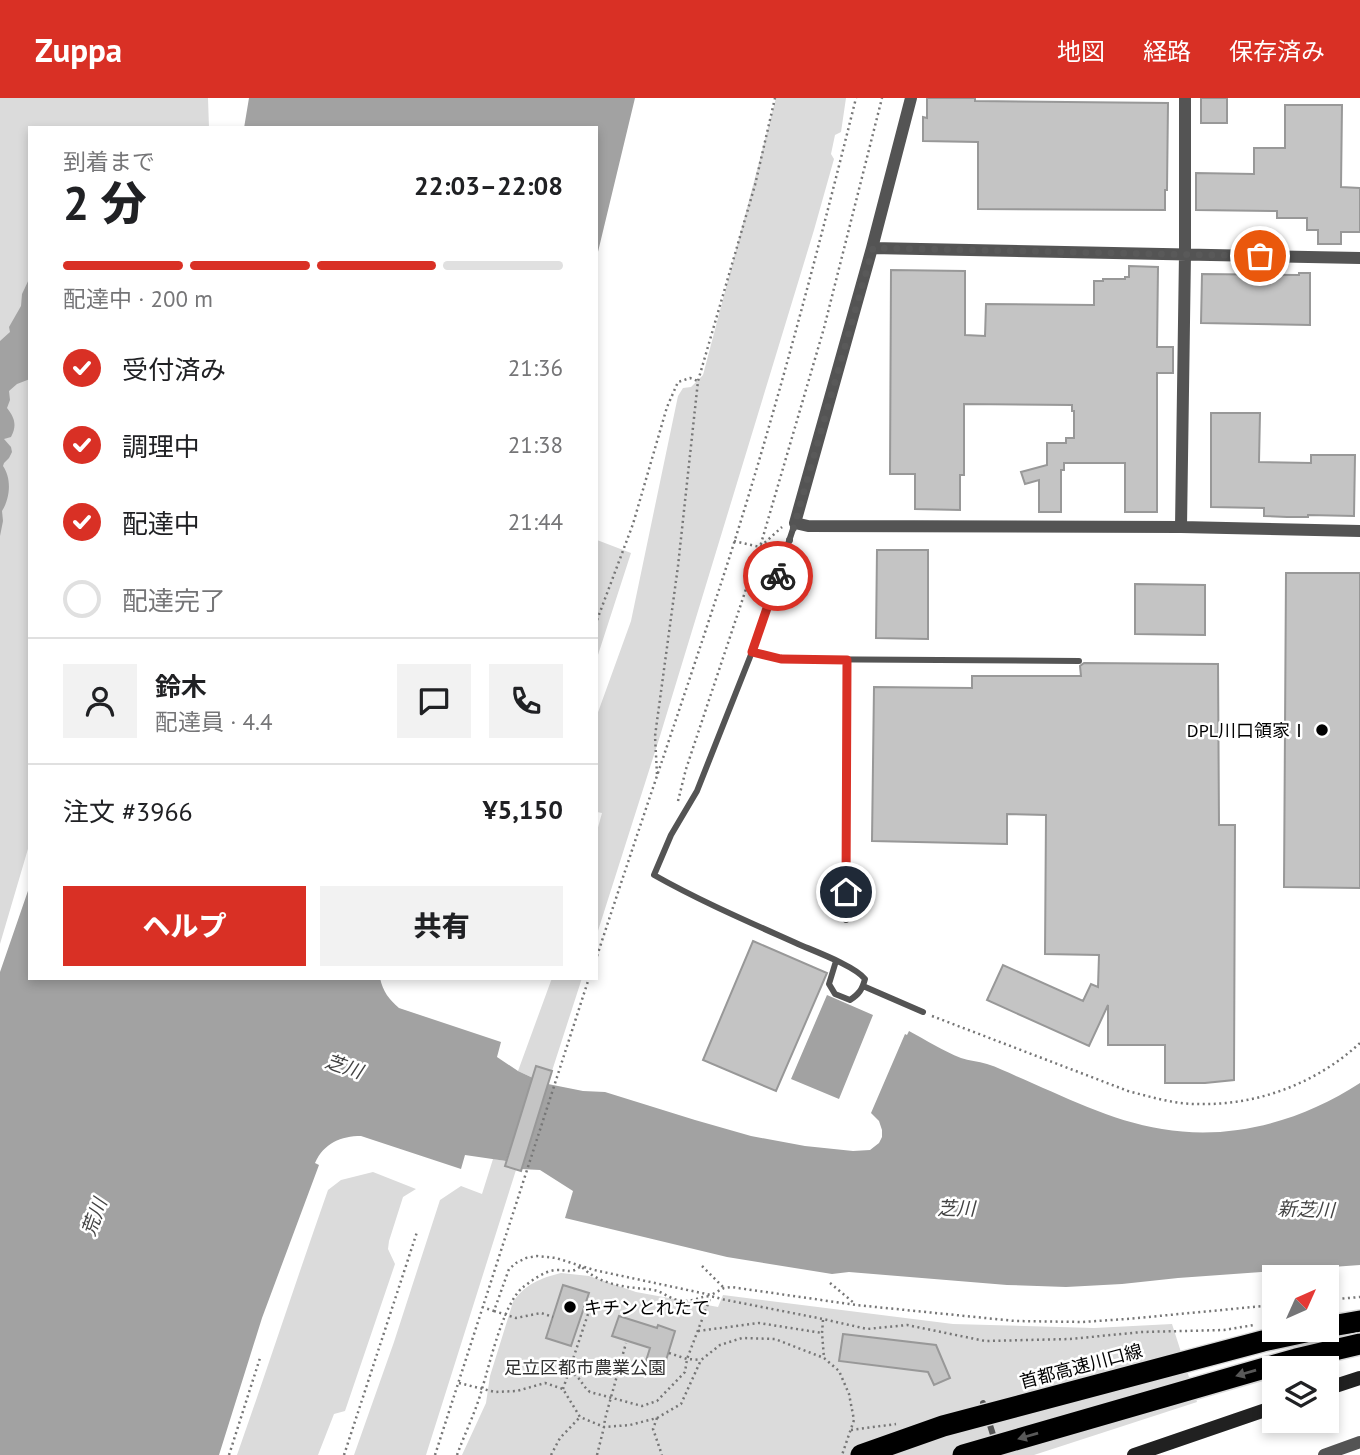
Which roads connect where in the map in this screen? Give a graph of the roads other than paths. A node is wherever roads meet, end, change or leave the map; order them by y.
1 (911, 98) edge
2 (1185, 98) edge
3 (873, 248) junction
4 (1185, 254) junction
5 (1360, 258) edge
6 (790, 523) junction
7 (1181, 527) junction
8 (1360, 531) edge
9 (752, 652) junction
10 (847, 660) junction
11 (1079, 661) dead end
12 (846, 920) dead end
13 (836, 961) junction
14 (863, 986) junction
15 (923, 1012) road end
16 (1360, 1321) edge
17 (1339, 1325) edge
18 (1262, 1332) joint
19 (1360, 1344) edge
20 (1360, 1378) edge
21 (1339, 1385) edge
22 (982, 1403) dead end
23 (1262, 1411) edge
24 (1360, 1442) edge
25 (861, 1455) edge
26 (901, 1455) edge
27 (963, 1455) edge
28 (970, 1455) edge
29 (1134, 1455) edge
30 (1324, 1455) edge

1 - 3 street
2 - 4 street
3 - 4 street
3 - 6 street
4 - 5 street
4 - 7 street
6 - 7 street
6 - 9 lane
7 - 8 street
9 - 10 lane
9 - 13 lane
10 - 11 lane
10 - 12 lane
13 - 14 lane
13 - 14 lane
14 - 15 lane
16 - 17 highway
18 - 25 highway, 首都高速川口線, bridge
18 - 26 highway, bridge
19 -> 27 highway, bridge
20 - 21 street
22 - 28 lane
23 - 29 street
24 - 30 street

